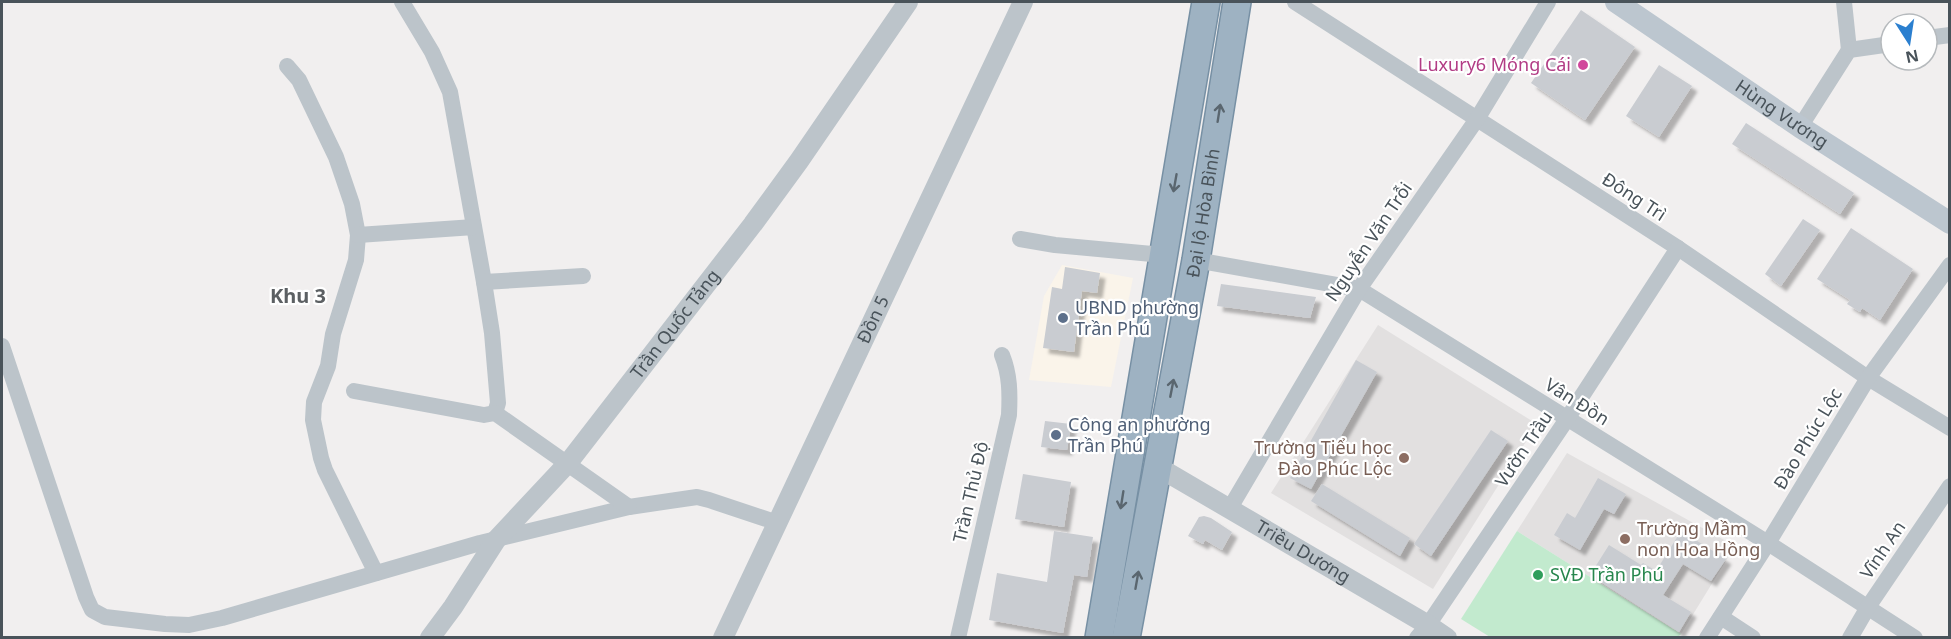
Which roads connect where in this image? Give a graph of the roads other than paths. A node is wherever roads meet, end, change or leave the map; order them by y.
1 (402, 2) edge
2 (908, 2) edge
3 (1023, 2) edge
4 (1206, 2) edge
5 (1236, 2) edge
6 (1295, 2) edge
7 (1548, 2) edge
8 (1616, 2) edge
9 (1844, 2) edge
10 (1879, 46) edge
11 (1849, 50) junction
12 (287, 66) dead end
13 (1477, 120) junction
14 (1800, 127) junction
15 (1950, 223) edge
16 (474, 227) junction
17 (358, 235) junction
18 (1020, 239) dead end
19 (1678, 248) junction
20 (1163, 255) junction
21 (1196, 260) junction
22 (1950, 265) edge
23 (583, 276) dead end
24 (484, 282) junction
25 (1359, 289) junction
26 (2, 346) edge
27 (1002, 355) dead end
28 (1868, 378) junction
29 (354, 391) dead end
30 (495, 413) junction
31 (1567, 419) junction
32 (1950, 428) edge
33 (1129, 455) junction
34 (568, 463) junction
35 (1158, 464) junction
36 (1950, 486) edge
37 (629, 507) junction
38 (1230, 508) junction
39 (778, 523) junction
40 (496, 540) junction
41 (1768, 543) junction
42 (376, 573) junction
43 (1868, 607) junction
44 (1721, 617) junction
45 (188, 631) edge
46 (1422, 631) edge
47 (430, 638) edge
48 (723, 638) edge
49 (958, 638) edge
50 (1099, 638) edge
51 (1126, 638) edge
52 (1447, 638) edge
53 (1707, 638) edge
54 (1754, 638) edge
55 (1850, 638) edge
56 (1915, 638) edge

1 - 16 street
2 - 34 street, Trần Quốc Tảng
3 - 39 street, Đồn 5
4 -> 20 highway, Đại lộ Hòa Bình
21 -> 5 highway, Đại lộ Hòa Bình
6 - 13 street, Đông Trì
7 - 13 street, Nguyễn Văn Trỗi
8 - 14 main road, Hùng Vương
9 - 11 street
10 - 11 street
11 - 14 street
12 - 17 street
13 - 19 street, Đông Trì
13 - 25 street, Nguyễn Văn Trỗi
14 - 15 main road, Hùng Vương
16 - 17 street
16 - 24 street
17 - 42 street
18 - 20 street
19 - 28 street, Đông Trì
19 - 31 street, Vườn Trầu
20 - 21 highway
20 - 33 highway, Đại lộ Hòa Bình
21 - 25 street, Vân Đồn
35 -> 21 highway, Đại lộ Hòa Bình
22 - 28 street, Đào Phúc Lộc
23 - 24 street
24 - 30 street
25 - 31 street, Vân Đồn
25 - 38 street, Nguyễn Văn Trỗi
26 - 45 street
27 - 49 street, Trần Thủ Độ
28 - 32 street, Đông Trì
28 - 41 street, Đào Phúc Lộc
29 - 30 street
30 - 34 street
31 - 41 street, Vân Đồn
31 - 46 street, Vườn Trầu
33 - 35 highway
33 -> 50 highway, Đại lộ Hòa Bình
34 - 37 street
34 - 40 street, Trần Quốc Tảng
35 - 38 street, Triều Dương
51 -> 35 highway, Đại lộ Hòa Bình
36 - 43 street, Vĩnh An
37 - 39 street
37 - 40 street
38 - 46 street, Triều Dương
39 - 48 street, Đồn 5
40 - 42 street
40 - 47 street, Trần Quốc Tảng
41 - 43 street, Vân Đồn
41 - 44 street, Đào Phúc Lộc
42 - 45 street
43 - 55 street, Vĩnh An
43 - 56 street, Vân Đồn
44 - 53 street, Đào Phúc Lộc
44 - 54 street
46 - 52 street, Triều Dương

